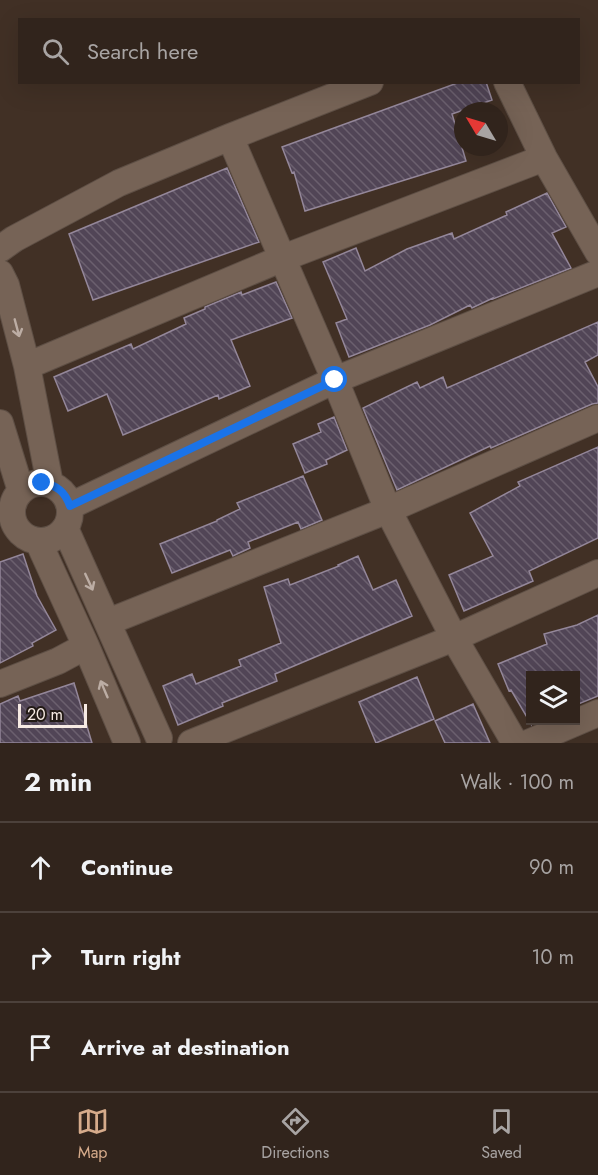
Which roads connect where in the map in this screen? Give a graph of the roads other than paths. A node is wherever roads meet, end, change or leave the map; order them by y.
1 (365, 84) edge
2 (508, 84) edge
3 (230, 137) junction
4 (544, 158) junction
5 (0, 249) edge
6 (598, 252) edge
7 (283, 258) junction
8 (0, 273) edge
9 (598, 273) edge
10 (27, 366) junction
11 (335, 380) junction
12 (598, 418) edge
13 (0, 423) edge
14 (50, 484) junction
15 (21, 491) junction
16 (388, 510) junction
17 (67, 517) junction
18 (8, 531) edge
19 (38, 541) junction
20 (598, 573) edge
21 (108, 622) junction
22 (454, 638) junction
23 (86, 646) junction
24 (0, 684) edge
25 (598, 712) edge
26 (160, 741) edge
27 (127, 743) edge
28 (191, 743) edge
29 (515, 743) edge
30 (528, 743) edge

1 - 3 street
2 - 4 street
3 - 5 street
3 - 7 street
4 - 6 street
4 - 7 street
7 - 10 street
7 - 11 street
8 -> 10 street
9 - 11 street
10 - 14 street
11 - 16 street
11 - 17 street
12 - 16 street
13 - 15 street
14 - 15 street
14 - 17 street
15 - 18 street
16 - 21 street
16 - 22 street
17 - 19 street
17 -> 21 street
18 - 19 street
19 - 23 street
20 - 22 street
21 - 26 street
22 - 28 street
22 - 29 street
23 - 24 street
27 -> 23 street
25 - 30 street

